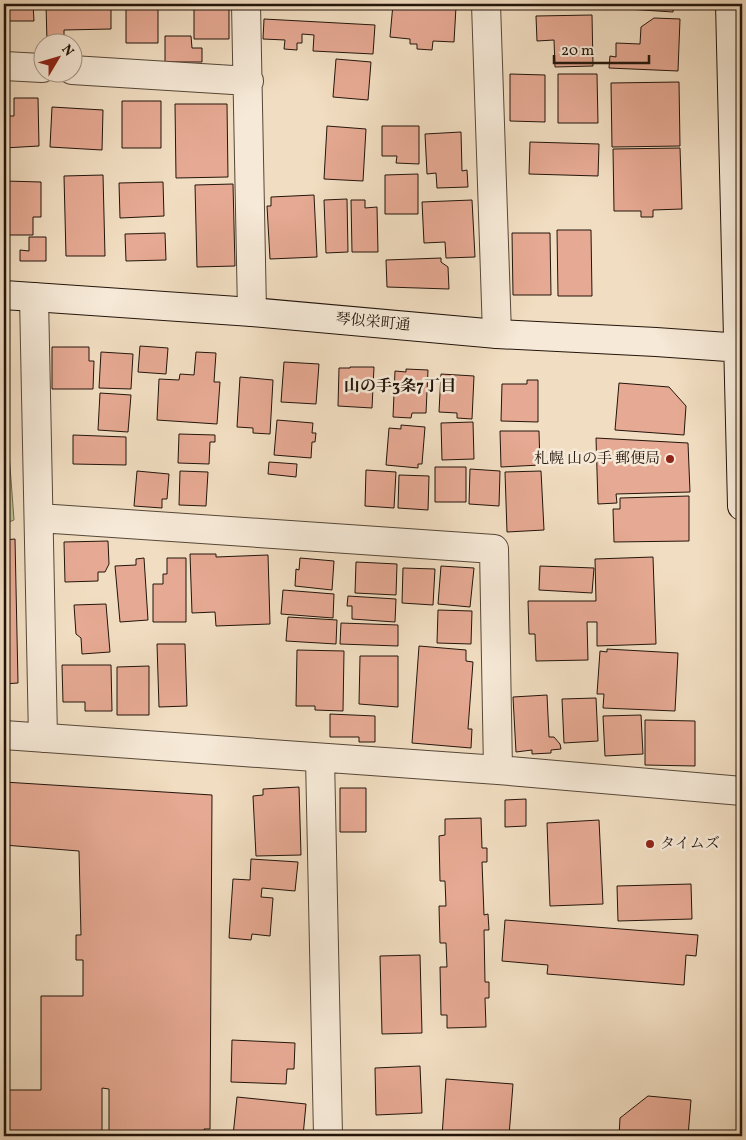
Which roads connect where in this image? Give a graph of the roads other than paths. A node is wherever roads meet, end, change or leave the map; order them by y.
1 (246, 4) edge
2 (486, 4) edge
3 (730, 4) edge
4 (4, 66) edge
5 (32, 67) edge
6 (82, 71) edge
7 (249, 82) junction
8 (4, 295) edge
9 (34, 297) junction
10 (252, 312) junction
11 (497, 334) junction
12 (741, 348) edge
13 (742, 506) edge
14 (39, 518) junction
15 (4, 735) edge
16 (43, 738) junction
17 (320, 758) junction
18 (498, 770) junction
19 (742, 791) edge
20 (328, 1136) edge

1 - 7 street
2 - 11 street
3 - 12 street
4 - 5 street
6 - 7 street
7 - 10 street
8 - 9 street, 琴似栄町通
9 - 10 street, 琴似栄町通
9 - 14 street
10 - 11 street, 琴似栄町通
11 - 12 street, 琴似栄町通
12 - 13 street
14 - 16 street
14 - 18 street
15 - 16 street
16 - 17 street
17 - 18 street
17 - 20 street
18 - 19 street

